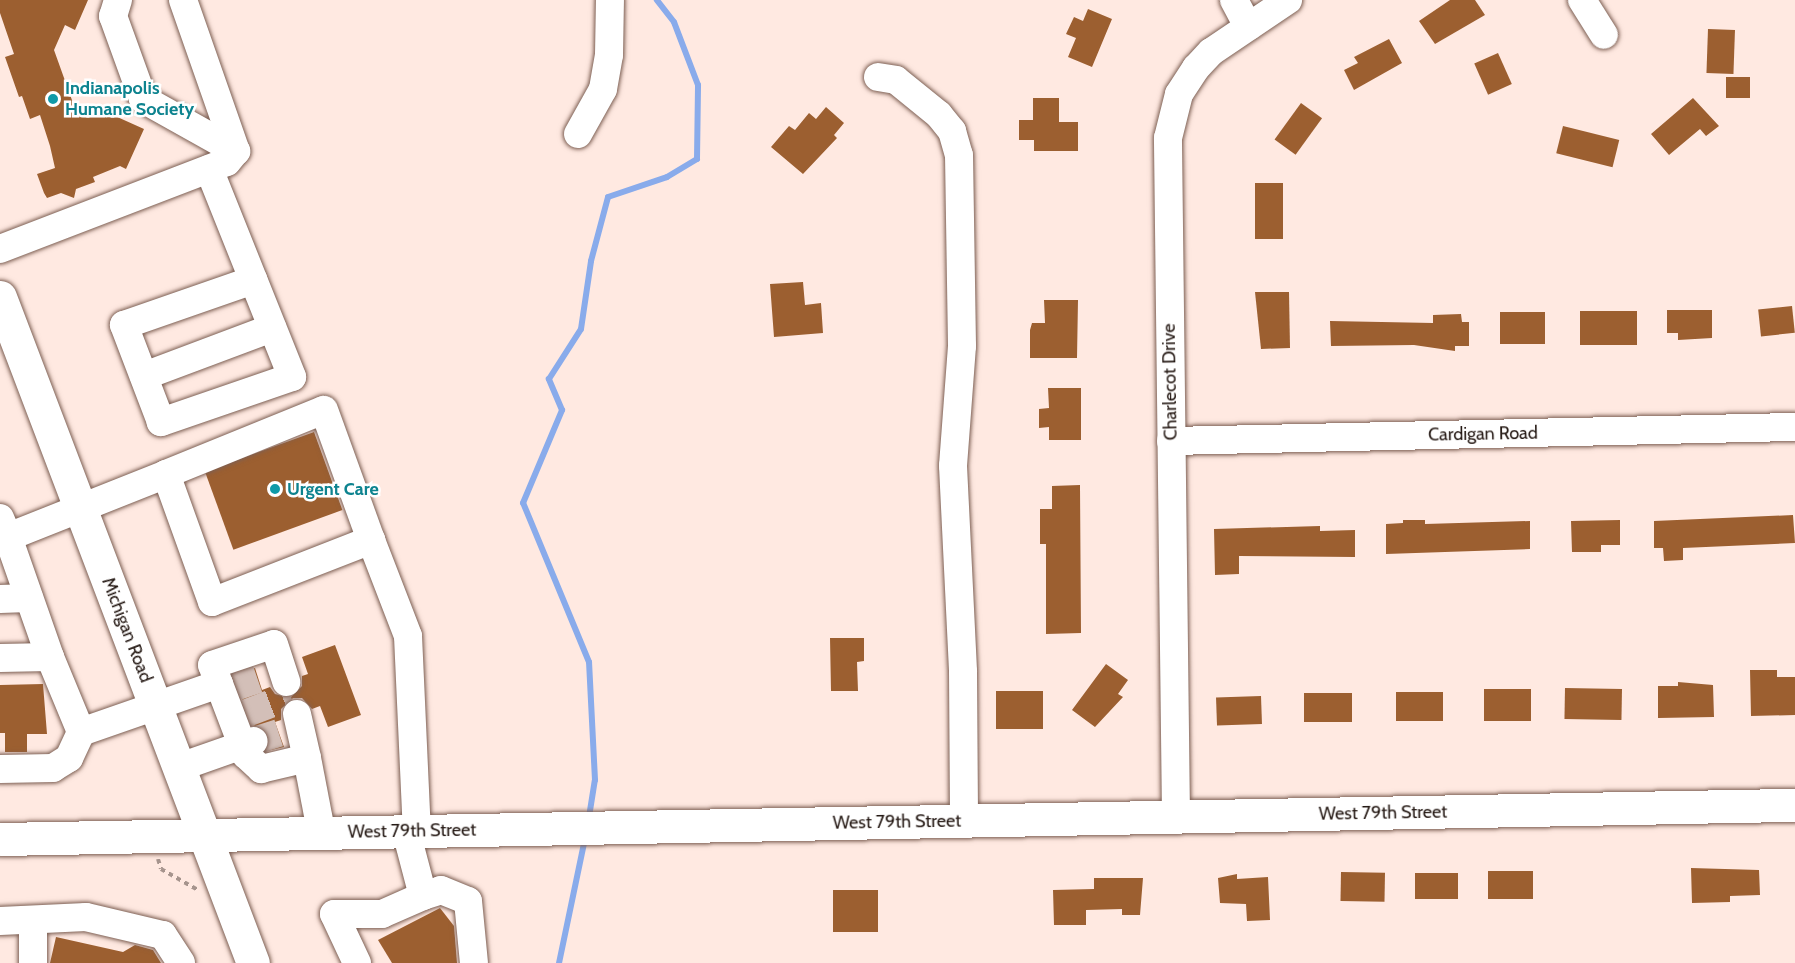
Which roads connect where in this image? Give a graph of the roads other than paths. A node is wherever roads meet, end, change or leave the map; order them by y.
1 (118, 0) edge
2 (183, 0) edge
3 (609, 0) edge
4 (1234, 0) edge
5 (1288, 0) edge
6 (1582, 0) edge
7 (1248, 26) junction
8 (1604, 35) dead end
9 (878, 77) dead end
10 (578, 134) dead end
11 (236, 151) junction
12 (209, 169) junction
13 (0, 249) edge
14 (253, 280) junction
15 (0, 297) edge
16 (272, 328) junction
17 (144, 376) junction
18 (1795, 427) edge
19 (1171, 441) junction
20 (166, 474) junction
21 (81, 509) junction
22 (3, 530) edge
23 (371, 540) junction
24 (0, 598) edge
25 (29, 598) junction
26 (50, 657) junction
27 (0, 658) edge
28 (156, 706) junction
29 (81, 732) junction
30 (274, 732) junction
31 (307, 758) junction
32 (180, 767) junction
33 (0, 769) edge
34 (1795, 805) edge
35 (1176, 817) junction
36 (964, 820) junction
37 (321, 831) junction
38 (412, 831) junction
39 (206, 834) junction
40 (0, 839) edge
41 (423, 896) junction
42 (33, 920) junction
43 (0, 921) edge
44 (33, 963) edge
45 (180, 963) edge
46 (253, 963) edge
47 (357, 963) edge
48 (474, 963) edge

1 - 11 street
2 - 11 street
3 - 10 street
4 - 7 street
5 - 7 street, Charlecot Drive
6 - 8 street
7 - 19 street, Charlecot Drive
9 - 36 street
11 - 12 street
12 - 13 street
12 - 14 street
14 - 16 street
14 - 17 street
15 - 21 main road, Michigan Road
16 - 17 street
16 - 17 street
18 - 19 street, Cardigan Road
19 - 35 street, Charlecot Drive
20 - 21 street
20 - 23 street
20 - 23 street
21 - 22 street
21 - 28 main road, Michigan Road
22 - 25 street
23 - 38 street
24 - 25 street
25 - 26 street
26 - 27 street
26 - 29 street
28 - 29 street
28 - 30 street
28 - 32 main road, Michigan Road
29 - 33 street
30 - 31 street
30 - 31 street
30 - 32 street
31 - 37 street
32 - 39 main road, Michigan Road
34 - 35 main road, West 79th Street
35 - 36 main road, West 79th Street
36 - 38 main road, West 79th Street
37 - 38 main road, West 79th Street
37 - 39 main road, West 79th Street
38 - 41 street
39 - 40 main road, West 79th Street
39 - 46 main road, Michigan Road
41 - 47 street
41 - 48 street
42 - 43 street
42 - 44 street
42 - 45 street

